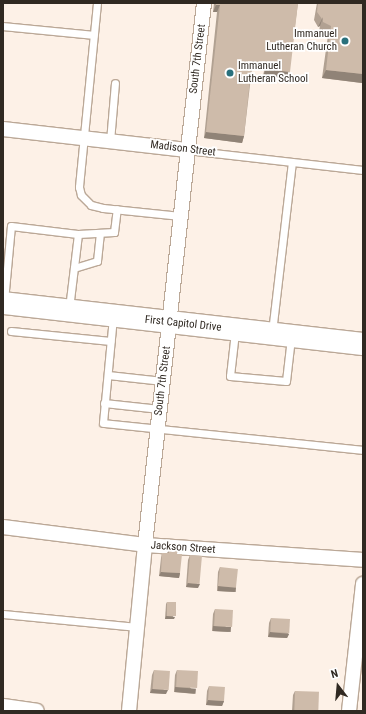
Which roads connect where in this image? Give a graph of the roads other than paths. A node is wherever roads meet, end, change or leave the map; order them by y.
1 (97, 3) edge
2 (204, 3) edge
3 (3, 26) edge
4 (94, 34) junction
5 (115, 83) dead end
6 (3, 129) edge
7 (84, 138) junction
8 (110, 141) junction
9 (187, 150) junction
10 (292, 162) junction
11 (363, 170) edge
12 (117, 209) junction
13 (181, 216) junction
14 (100, 233) junction
15 (78, 234) junction
16 (74, 268) junction
17 (4, 303) edge
18 (69, 311) junction
19 (113, 316) junction
20 (170, 323) junction
21 (235, 330) junction
22 (11, 331) dead end
23 (281, 334) junction
24 (110, 341) junction
25 (363, 344) edge
26 (108, 375) junction
27 (163, 381) junction
28 (104, 403) junction
29 (160, 409) junction
30 (157, 428) junction
31 (363, 450) edge
32 (3, 527) edge
33 (145, 545) junction
34 (363, 560) edge
35 (363, 584) edge
36 (3, 614) edge
37 (137, 627) junction
38 (359, 653) edge
39 (3, 706) edge
40 (37, 711) edge
41 (129, 711) edge
42 (349, 711) edge

1 - 4 lane
2 - 9 street, South 7th Street
3 - 4 lane
4 - 7 lane
5 - 8 lane
6 - 7 street, Madison Street
7 - 8 street, Madison Street
7 - 12 lane
8 - 9 street, Madison Street
9 - 10 lane, Madison Street
9 - 13 street, South 7th Street
10 - 11 lane, Madison Street
10 - 23 lane
12 - 13 lane
12 - 14 lane
13 - 20 street, South 7th Street
14 - 15 lane
14 - 16 lane
15 - 16 lane
15 - 17 lane
16 - 18 lane
17 - 18 main road, First Capitol Drive
18 - 19 main road, First Capitol Drive
19 - 20 main road, First Capitol Drive
19 - 24 lane
20 - 21 main road, First Capitol Drive
20 - 27 street, South 7th Street
21 - 23 main road, First Capitol Drive
21 - 23 lane
22 - 24 lane
23 - 25 main road, First Capitol Drive
24 - 26 lane
26 - 27 lane
26 - 28 lane
27 - 29 street, South 7th Street
28 - 29 lane
28 - 30 lane
29 - 30 street, South 7th Street
30 - 31 lane
30 - 33 street, South 7th Street
32 - 33 street, Jackson Street
33 - 34 street, Jackson Street
33 - 37 street, South 7th Street
35 - 38 street
36 - 37 lane
37 - 41 street, South 7th Street
38 - 42 street
39 - 40 street

